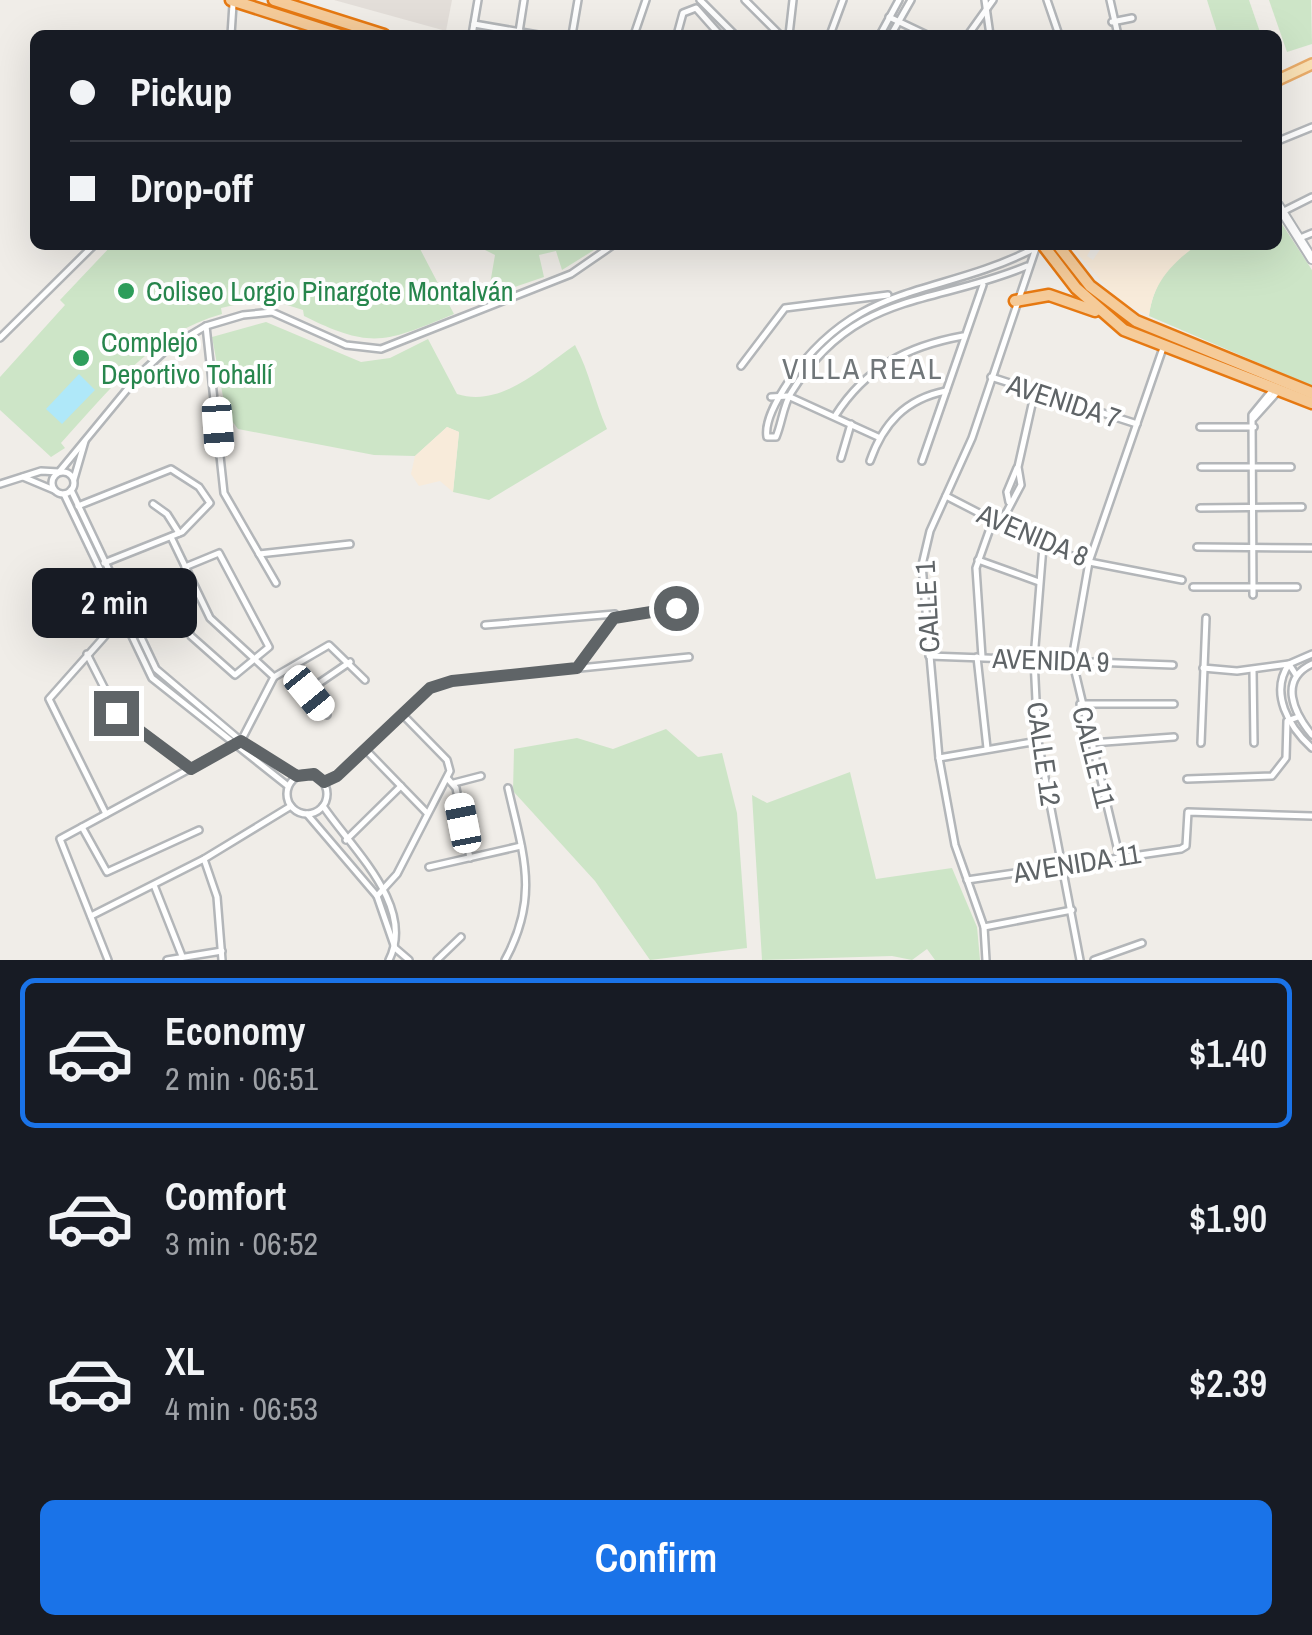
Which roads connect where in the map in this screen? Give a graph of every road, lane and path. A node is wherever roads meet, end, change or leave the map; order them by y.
1 (233, 0) edge
2 (274, 0) edge
3 (478, 0) edge
4 (524, 0) edge
5 (578, 0) edge
6 (646, 0) edge
7 (700, 0) edge
8 (744, 0) edge
9 (793, 0) edge
10 (843, 0) edge
11 (899, 0) edge
12 (911, 0) edge
13 (1047, 0) edge
14 (1110, 0) edge
15 (989, 1) edge
16 (249, 2) edge
17 (893, 18) junction
18 (1132, 18) dead end
19 (1112, 22) junction
20 (474, 24) junction
21 (231, 30) edge
22 (326, 30) edge
23 (368, 30) edge
24 (473, 30) edge
25 (508, 30) edge
26 (519, 30) edge
27 (573, 30) edge
28 (636, 30) edge
29 (679, 30) edge
30 (716, 30) edge
31 (730, 30) edge
32 (775, 30) edge
33 (790, 30) edge
34 (832, 30) edge
35 (884, 30) edge
36 (892, 30) edge
37 (917, 30) edge
38 (971, 30) edge
39 (990, 30) edge
40 (1056, 30) edge
41 (1116, 30) edge
42 (1312, 64) edge
43 (1282, 78) edge
44 (1312, 126) edge
45 (1282, 140) edge
46 (1312, 197) edge
47 (1282, 207) edge
48 (1282, 212) edge
49 (1312, 232) edge
50 (1297, 240) junction
51 (89, 250) edge
52 (606, 250) edge
53 (1030, 250) edge
54 (1036, 250) edge
55 (1042, 250) edge
56 (1062, 250) edge
57 (1312, 259) edge
58 (1027, 266) junction
59 (983, 273) junction
60 (983, 284) junction
61 (944, 285) junction
62 (898, 293) junction
63 (907, 296) junction
64 (1015, 301) junction
65 (867, 308) junction
66 (1099, 312) junction
67 (871, 315) junction
68 (206, 326) junction
69 (842, 328) junction
70 (965, 336) junction
71 (0, 338) edge
72 (1164, 346) junction
73 (812, 356) junction
74 (741, 366) dead end
75 (990, 377) junction
76 (1279, 385) junction
77 (946, 391) junction
78 (1035, 391) junction
79 (1312, 393) edge
80 (775, 396) junction
81 (788, 396) junction
82 (1312, 403) edge
83 (835, 416) junction
84 (851, 424) junction
85 (1137, 424) junction
86 (1200, 427) dead end
87 (1254, 427) junction
88 (87, 434) junction
89 (878, 437) junction
90 (841, 458) dead end
91 (870, 461) dead end
92 (922, 461) dead end
93 (1018, 467) junction
94 (1201, 467) dead end
95 (1252, 467) junction
96 (1291, 467) dead end
97 (58, 472) junction
98 (20, 476) junction
99 (74, 479) junction
100 (0, 484) edge
101 (54, 490) junction
102 (72, 490) junction
103 (224, 493) junction
104 (64, 494) junction
105 (946, 496) junction
106 (1009, 502) junction
107 (154, 504) dead end
108 (210, 504) junction
109 (78, 506) junction
110 (1252, 507) junction
111 (1302, 507) dead end
112 (1200, 508) dead end
113 (993, 520) junction
114 (1001, 524) junction
115 (179, 534) junction
116 (172, 537) junction
117 (350, 544) dead end
118 (1043, 546) junction
119 (1197, 547) dead end
120 (1253, 547) junction
121 (1312, 548) edge
122 (257, 554) junction
123 (978, 560) junction
124 (1088, 562) junction
125 (104, 563) junction
126 (96, 565) junction
127 (185, 568) junction
128 (1182, 580) dead end
129 (276, 582) dead end
130 (1040, 582) junction
131 (1193, 588) dead end
132 (1297, 588) dead end
133 (1253, 591) junction
134 (173, 595) dead end
135 (676, 608) dead end
136 (624, 613) junction
137 (1206, 618) dead end
138 (120, 619) junction
139 (485, 625) dead end
140 (87, 654) junction
141 (1312, 654) edge
142 (929, 656) junction
143 (688, 657) dead end
144 (980, 657) junction
145 (252, 658) junction
146 (1034, 659) junction
147 (1072, 659) junction
148 (350, 662) junction
149 (1173, 664) dead end
150 (1289, 664) junction
151 (1312, 664) edge
152 (577, 668) junction
153 (1203, 668) junction
154 (1254, 670) junction
155 (1296, 675) junction
156 (274, 677) junction
157 (366, 680) dead end
158 (1080, 704) junction
159 (1174, 704) dead end
160 (402, 714) junction
161 (327, 715) dead end
162 (1298, 717) junction
163 (1287, 720) junction
164 (1312, 735) edge
165 (1174, 736) dead end
166 (241, 741) junction
167 (1038, 742) junction
168 (1201, 743) dead end
169 (1254, 743) dead end
170 (232, 744) junction
171 (1090, 744) junction
172 (987, 748) junction
173 (1312, 748) edge
174 (365, 750) junction
175 (939, 758) junction
176 (191, 769) junction
177 (297, 776) junction
178 (481, 776) dead end
179 (1187, 779) dead end
180 (451, 781) junction
181 (324, 782) junction
182 (288, 786) junction
183 (400, 786) junction
184 (508, 788) dead end
185 (291, 806) junction
186 (323, 806) junction
187 (428, 812) junction
188 (106, 814) junction
189 (307, 814) junction
190 (1312, 816) edge
191 (82, 827) junction
192 (199, 830) dead end
193 (346, 840) junction
194 (521, 846) junction
195 (1119, 855) junction
196 (470, 858) junction
197 (204, 859) junction
198 (1063, 865) junction
199 (429, 867) dead end
200 (966, 880) junction
201 (154, 885) junction
202 (380, 894) junction
203 (1072, 910) junction
204 (91, 916) junction
205 (984, 926) junction
206 (461, 937) dead end
207 (1142, 943) dead end
208 (395, 948) junction
209 (222, 951) junction
210 (182, 956) junction
211 (108, 960) edge
212 (167, 960) edge
213 (222, 960) edge
214 (389, 960) edge
215 (409, 960) edge
216 (437, 960) edge
217 (505, 960) edge
218 (986, 960) edge
219 (1080, 960) edge
220 (1094, 960) edge

1 - 16 highway
1 - 21 street
2 - 23 highway
3 - 20 street
4 - 26 street
5 - 27 street
6 - 28 street
7 - 31 street
8 - 32 street
9 - 33 street
10 - 34 street
11 - 17 street
12 - 17 street
13 - 40 street
14 - 19 street
15 - 38 street
15 - 39 street
16 - 22 highway
17 - 35 street
17 - 36 street
17 - 37 street
18 - 19 street
19 - 41 street
20 - 24 street
20 - 25 street
29 - 30 street
42 - 43 main road
44 - 45 street
46 - 47 street
48 - 50 street
49 - 50 street
50 - 57 street
51 - 71 street
52 - 68 street
53 - 59 street
54 - 58 street, CALLE 1
55 - 66 highway
56 - 76 highway
58 - 60 street
58 - 64 street, CALLE 1
59 - 60 street
59 - 61 street
60 - 61 street
60 - 70 street
61 - 63 street
62 - 63 street
62 - 65 street
62 - 74 street
63 - 67 street
64 - 66 highway
64 - 75 street, CALLE 1
65 - 67 street
65 - 69 street
66 - 72 highway
67 - 69 street
68 - 88 street
68 - 103 street
69 - 73 street
70 - 77 street
70 - 83 street
72 - 76 highway
72 - 85 street, CALLE 11
73 - 80 street
73 - 81 street
75 - 78 street, AVENIDA 7
75 - 105 street, CALLE 1
76 - 79 highway
76 - 82 highway
76 - 87 street
77 - 89 street
77 - 92 street
78 - 85 street, AVENIDA 7
78 - 93 street
80 - 81 street
80 - 81 street
81 - 83 street
83 - 84 street
84 - 89 street
84 - 90 street
85 - 124 street, CALLE 11
86 - 87 street
87 - 95 street
88 - 97 street
88 - 99 street
89 - 91 street
93 - 106 street
93 - 106 street
94 - 95 street
95 - 96 street
95 - 110 street
97 - 98 street
97 - 99 street
97 - 101 street
98 - 100 street
98 - 101 street
99 - 102 street
101 - 104 street
102 - 104 street
102 - 109 street
103 - 108 street
103 - 122 street
104 - 126 street
105 - 113 street, AVENIDA 8
105 - 142 street, CALLE 1
106 - 114 street
107 - 115 street
108 - 109 street
108 - 115 street
109 - 125 street
110 - 111 street
110 - 112 street
110 - 120 street
113 - 114 street, AVENIDA 8
113 - 123 street
114 - 118 street, AVENIDA 8
115 - 116 street
116 - 125 street
116 - 127 street
117 - 122 street
118 - 124 street, AVENIDA 8
118 - 130 street, CALLE 12
119 - 120 street
120 - 121 street
120 - 133 street
122 - 129 street
123 - 130 street
123 - 144 street
124 - 128 street, AVENIDA 8
124 - 147 street, CALLE 11
125 - 126 street
125 - 166 street
126 - 138 street
127 - 145 street
127 - 145 street
130 - 146 street, CALLE 12
131 - 133 street
132 - 133 street
134 - 145 street
135 - 136 street
136 - 139 street
136 - 152 street
137 - 153 street
138 - 140 street
138 - 170 street
140 - 176 street
140 - 188 street
141 - 150 street
142 - 144 street, AVENIDA 9
142 - 175 street, CALLE 1
143 - 152 street
144 - 146 street, AVENIDA 9
144 - 172 street
145 - 156 street
146 - 147 street, AVENIDA 9
146 - 167 street, CALLE 12
147 - 149 street, AVENIDA 9
147 - 158 street, CALLE 11
148 - 156 street
148 - 157 street
148 - 161 street
150 - 154 street
150 - 155 street
150 - 163 street
151 - 155 street
152 - 160 street
153 - 154 street
153 - 168 street
154 - 169 street
155 - 162 street
156 - 166 street
158 - 159 street
158 - 171 street, CALLE 11
160 - 174 street
160 - 180 street
162 - 163 street
162 - 164 street
163 - 173 street
163 - 179 street
165 - 171 street
166 - 170 street
166 - 177 street
167 - 172 street
167 - 198 street, CALLE 12
170 - 176 street
170 - 182 street
171 - 195 street, CALLE 11
172 - 175 street
174 - 181 street
174 - 183 street
175 - 200 street, CALLE 1
176 - 188 street
177 - 181 street
177 - 182 street
178 - 180 street
180 - 187 street
180 - 196 street
181 - 186 street
182 - 185 street
183 - 187 street
183 - 193 street
184 - 194 street
185 - 189 street
185 - 197 street
186 - 189 street
186 - 193 street
187 - 202 street
188 - 191 street
189 - 202 street
190 - 195 street, AVENIDA 11
191 - 192 street
191 - 204 street
193 - 202 street
194 - 196 street
194 - 217 street
195 - 198 street, AVENIDA 11
196 - 199 street
197 - 201 street
197 - 209 street
198 - 200 street, AVENIDA 11
198 - 203 street, CALLE 12
200 - 205 street, CALLE 1
201 - 204 street
201 - 210 street
202 - 208 street
203 - 205 street
203 - 219 street, CALLE 12
204 - 211 street
205 - 218 street, CALLE 1
206 - 216 street
207 - 220 street
208 - 214 street
208 - 215 street
209 - 210 street
209 - 213 street
210 - 212 street

